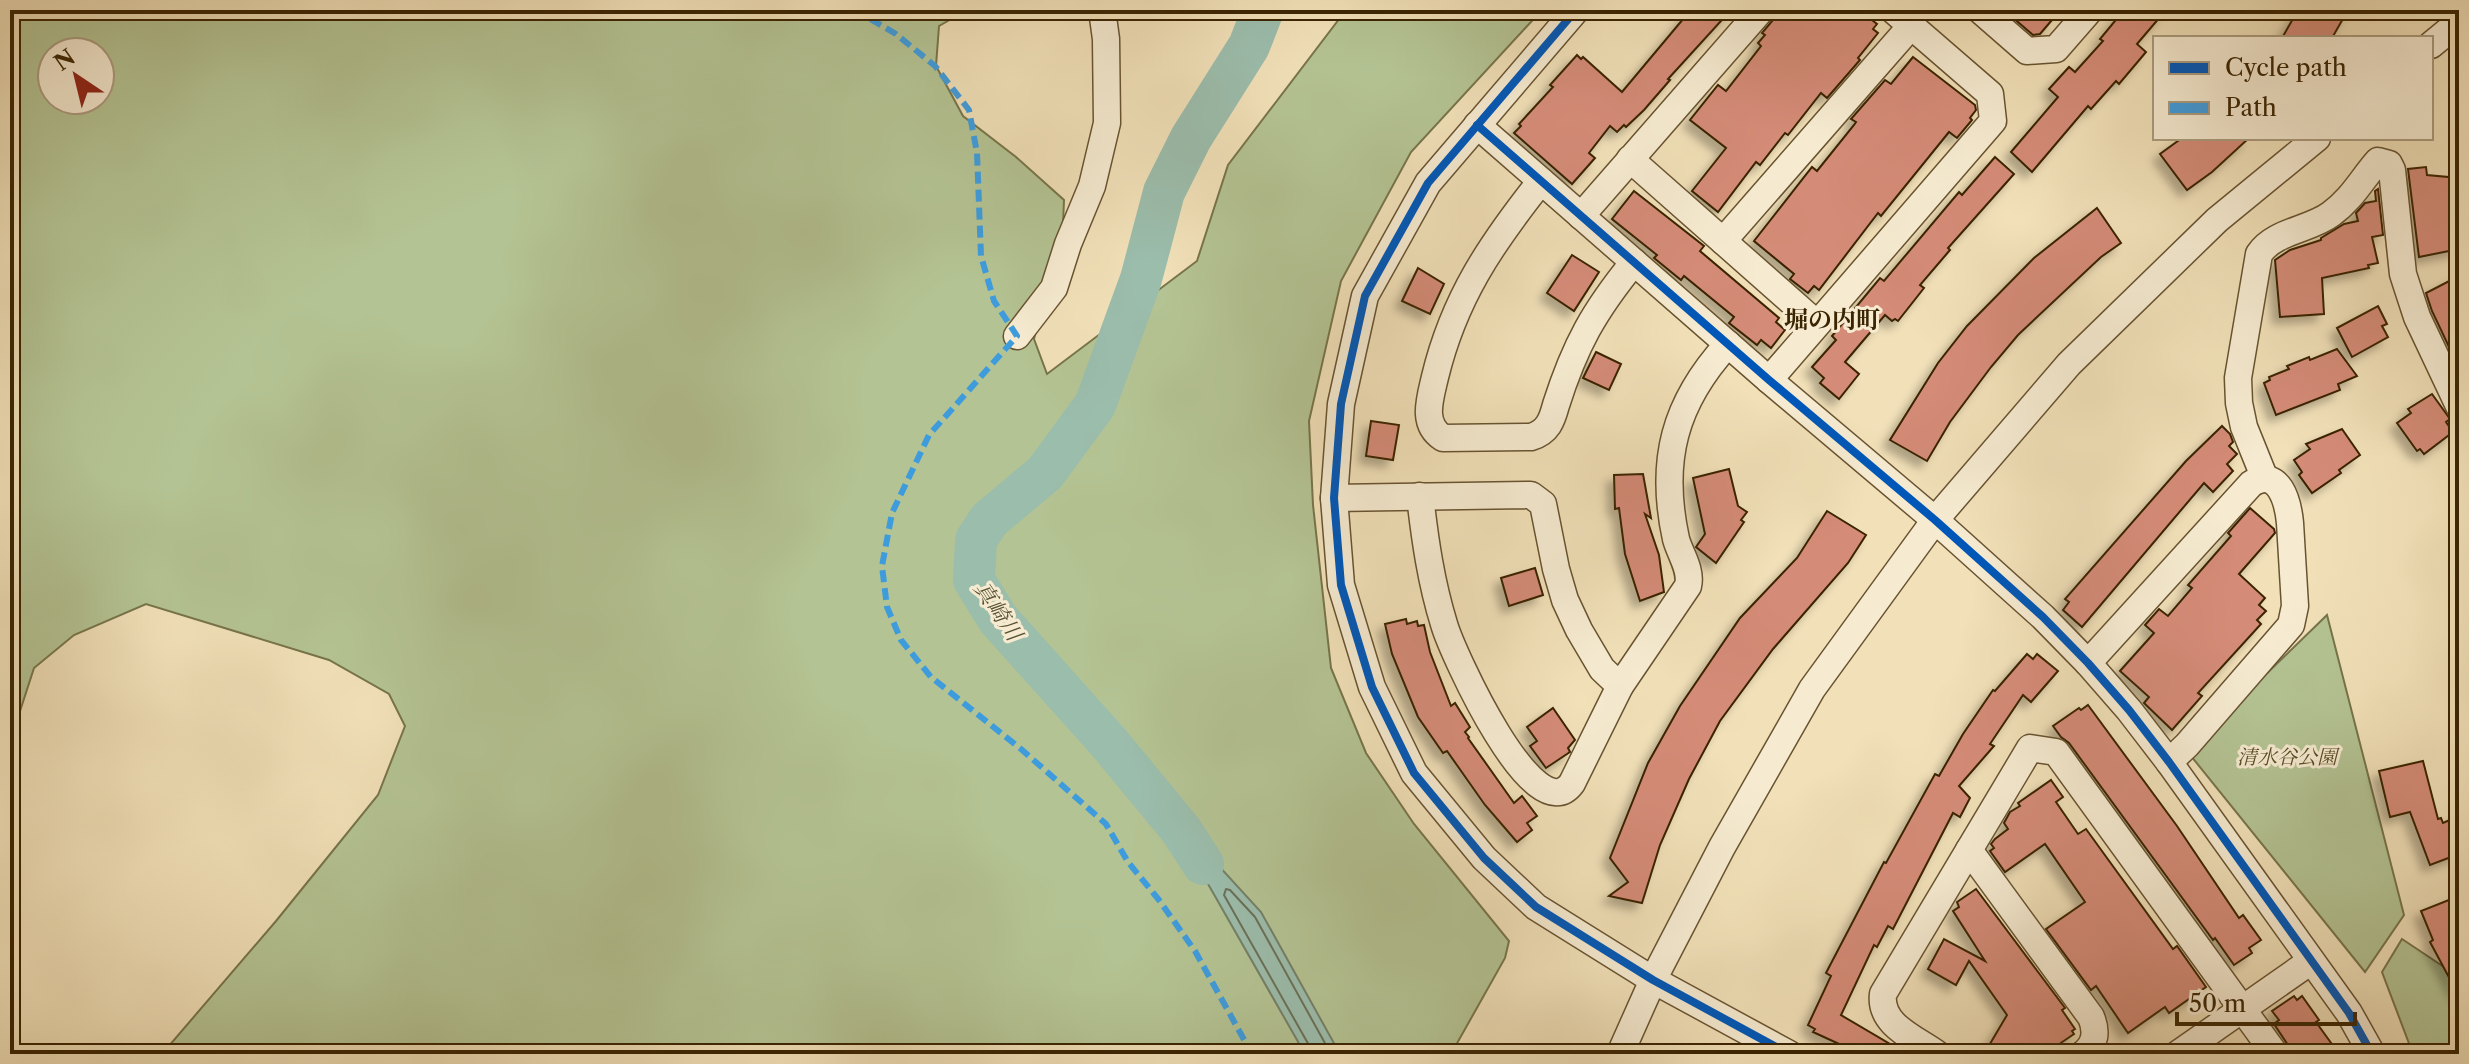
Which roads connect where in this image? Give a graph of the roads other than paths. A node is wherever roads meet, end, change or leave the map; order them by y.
1 (1102, 10) edge
2 (1576, 10) edge
3 (1761, 10) edge
4 (1980, 10) edge
5 (2090, 10) edge
6 (1902, 18) edge
7 (2459, 22) edge
8 (2433, 43) edge
9 (1477, 125) junction
10 (2315, 140) edge
11 (1630, 159) junction
12 (1541, 181) junction
13 (1581, 216) junction
14 (1723, 241) junction
15 (1634, 262) junction
16 (1817, 324) junction
17 (1017, 336) dead end
18 (1728, 344) junction
19 (1769, 380) junction
20 (2459, 406) edge
21 (2265, 479) junction
22 (1420, 496) junction
23 (1334, 498) junction
24 (1935, 520) junction
25 (2088, 663) junction
26 (1620, 686) junction
27 (2169, 762) junction
28 (1969, 850) junction
29 (2311, 961) junction
30 (1653, 980) junction
31 (2242, 1008) junction
32 (1620, 1054) edge
33 (1789, 1054) edge
34 (1937, 1054) edge
35 (2083, 1054) edge
36 (2178, 1054) edge
37 (2275, 1054) edge
38 (2372, 1054) edge

1 - 17 street
2 - 9 street
3 - 11 street
4 - 5 street
6 - 14 street
6 - 16 street
7 - 8 street
9 - 12 street
9 - 23 street
10 - 24 street
11 - 13 street
11 - 14 street
12 - 13 street
12 - 15 street
13 - 15 street
14 - 16 street
15 - 18 street
16 - 19 street
18 - 19 street
18 - 26 street
19 - 24 street
20 - 21 street
21 - 25 street
21 - 27 street
22 - 23 street
22 - 26 street
22 - 26 street
23 - 30 street
24 - 25 street
24 - 30 street
25 - 27 street
27 - 29 street
28 - 31 street
28 - 34 street
28 - 35 street
29 - 31 street
29 - 38 street
30 - 32 street
30 - 33 street
31 - 36 street
31 - 37 street

